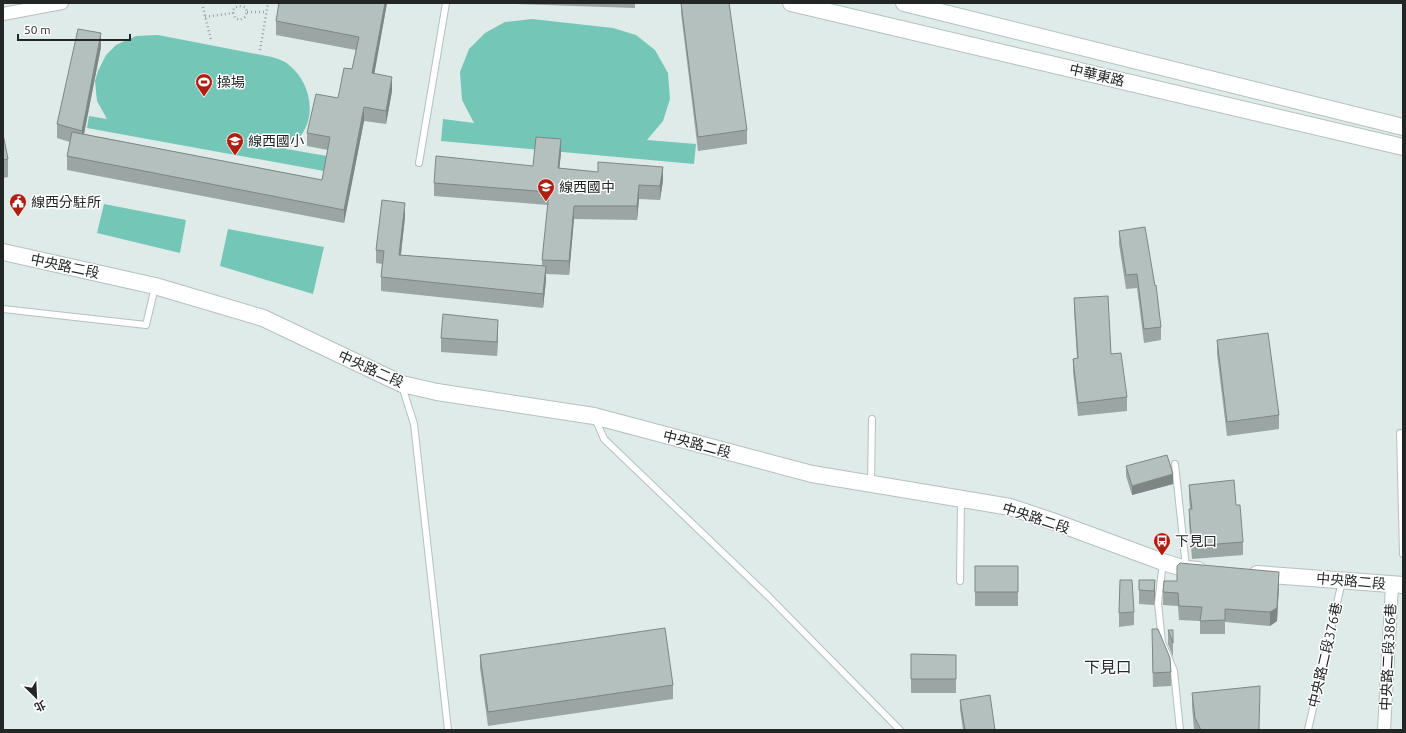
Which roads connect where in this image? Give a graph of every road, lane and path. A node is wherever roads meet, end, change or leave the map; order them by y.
1 (62, 3) edge
2 (202, 3) edge
3 (268, 3) edge
4 (446, 3) edge
5 (791, 3) edge
6 (904, 3) edge
7 (247, 12) junction
8 (266, 12) junction
9 (233, 13) junction
10 (3, 14) edge
11 (206, 17) junction
12 (211, 40) dead end
13 (260, 50) dead end
14 (1403, 127) edge
15 (1403, 146) edge
16 (419, 163) dead end
17 (3, 252) edge
18 (155, 286) junction
19 (3, 309) edge
20 (402, 384) junction
21 (594, 416) junction
22 (872, 419) dead end
23 (1400, 434) dead end
24 (1175, 464) dead end
25 (871, 485) junction
26 (960, 500) junction
27 (1403, 554) edge
28 (1163, 562) junction
29 (1186, 569) junction
30 (1209, 570) edge
31 (1241, 573) edge
32 (1342, 580) junction
33 (960, 581) dead end
34 (1398, 585) edge
35 (448, 730) edge
36 (900, 730) edge
37 (1180, 730) edge
38 (1308, 730) edge
39 (1384, 730) edge

1 - 10 street
2 - 11 path
3 - 8 path
4 - 16 lane
5 - 15 street, 中華東路
6 - 14 street, 中華東路
7 - 8 path
7 - 9 path
7 - 9 path
8 - 13 path
9 - 11 path
11 - 12 path
17 - 18 street, 中央路二段
18 - 19 lane
18 - 20 street, 中央路二段
20 - 21 street, 中央路二段
20 - 35 lane
21 - 25 street, 中央路二段
21 - 36 lane
22 - 25 lane
23 - 27 lane
24 - 29 lane
25 - 26 street, 中央路二段
26 - 28 street, 中央路二段
26 - 33 lane
28 - 29 street, 中央路二段
28 - 37 lane
29 - 30 street, 中央路二段
31 - 32 street, 中央路二段
32 - 34 street, 中央路二段
32 - 38 lane, 中央路二段376巷
34 - 39 street, 中央路二段386巷

